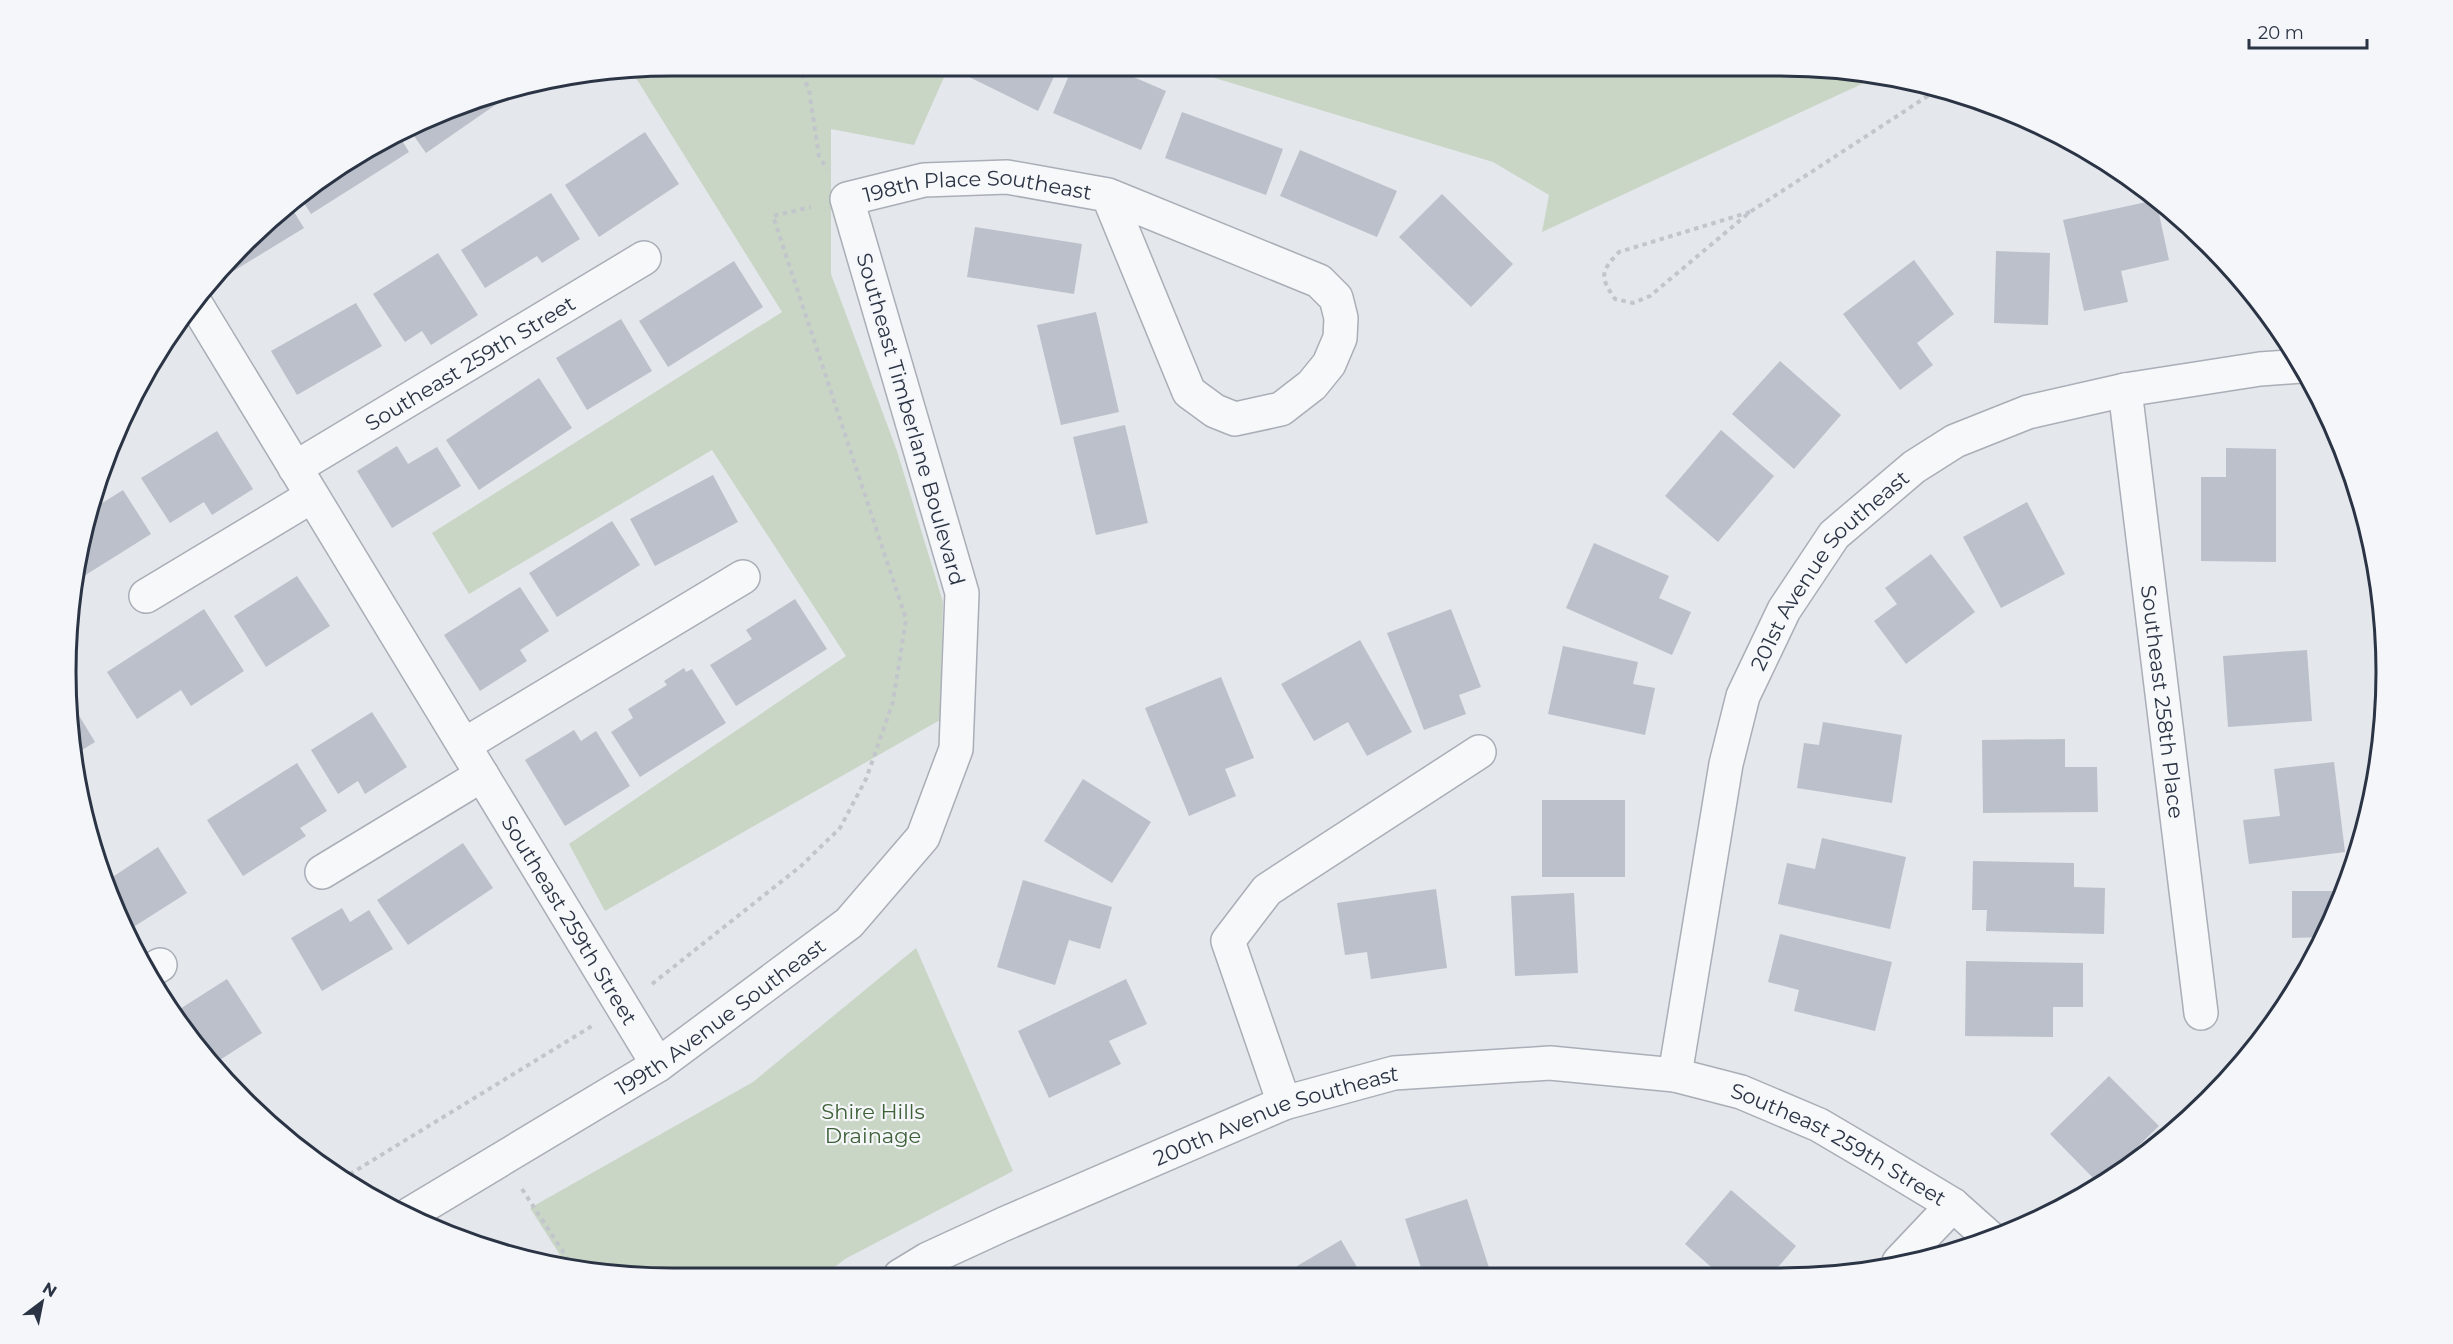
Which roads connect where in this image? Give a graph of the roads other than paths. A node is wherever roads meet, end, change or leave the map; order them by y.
1 (1108, 195) junction
2 (847, 199) joint
3 (644, 258) dead end
4 (199, 310) edge
5 (2292, 367) edge
6 (2125, 390) junction
7 (295, 468) junction
8 (312, 496) junction
9 (743, 577) dead end
10 (146, 596) dead end
11 (464, 745) junction
12 (956, 749) joint
13 (1479, 752) dead end
14 (482, 775) junction
15 (322, 872) dead end
16 (2201, 1013) dead end
17 (658, 1065) junction
18 (1675, 1075) junction
19 (1284, 1103) junction
20 (1953, 1205) junction
21 (417, 1210) edge
22 (1983, 1232) edge
23 (1907, 1254) edge
24 (913, 1268) edge

1 - 1 street, 198th Place Southeast
1 - 2 street, 198th Place Southeast
2 - 12 street, Southeast Timberlane Boulevard
3 - 7 street, Southeast 259th Street
4 - 7 street, Southeast 259th Street
5 - 6 street, 201st Avenue Southeast
6 - 16 street, Southeast 258th Place
6 - 18 street, 201st Avenue Southeast
7 - 8 street, Southeast 259th Street
8 - 10 street
8 - 11 street, Southeast 259th Street
9 - 11 street
11 - 14 street, Southeast 259th Street
12 - 17 street, 199th Avenue Southeast
13 - 19 street
14 - 15 street
14 - 17 street, Southeast 259th Street
17 - 21 street, 199th Avenue Southeast
18 - 19 street, 200th Avenue Southeast
18 - 20 street, Southeast 259th Street
19 - 24 street, 200th Avenue Southeast
20 - 22 street, Southeast 259th Street
20 - 23 street

